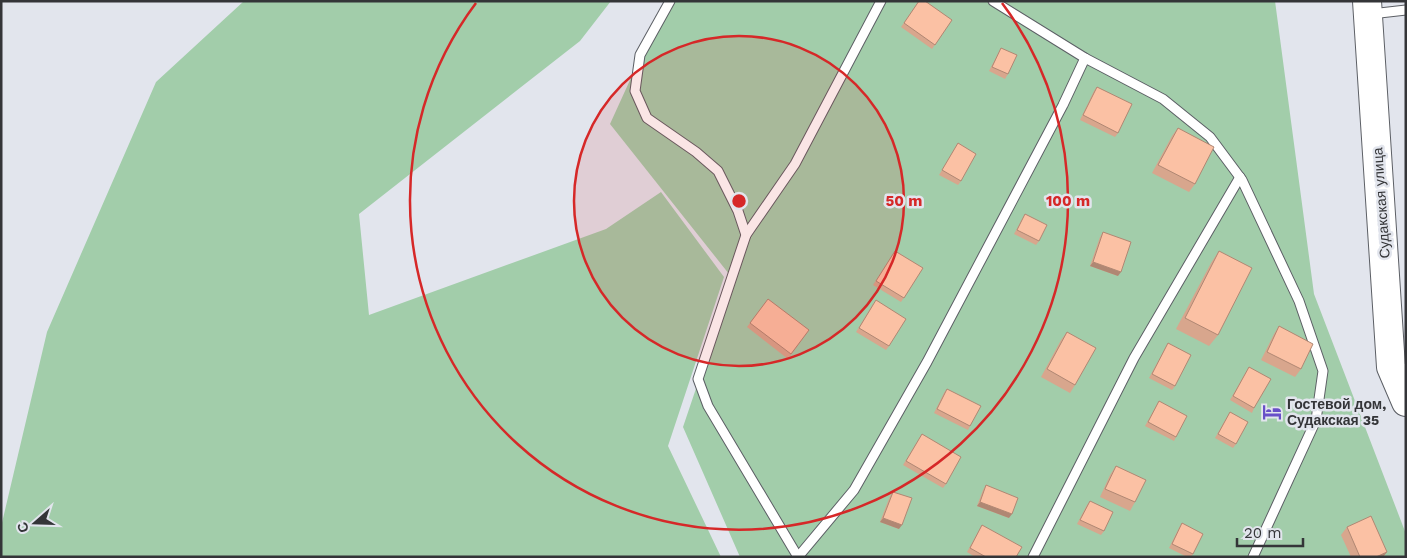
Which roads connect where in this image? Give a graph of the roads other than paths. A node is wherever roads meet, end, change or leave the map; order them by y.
1 (670, 1) edge
2 (881, 1) edge
3 (992, 1) edge
4 (1368, 8) edge
5 (1406, 10) edge
6 (1085, 58) junction
7 (1240, 177) junction
8 (746, 235) junction
9 (1406, 402) edge
10 (798, 557) edge
11 (1033, 557) edge
12 (1253, 557) edge

1 - 8 lane
2 - 8 lane
3 - 6 lane
4 - 5 lane
4 - 9 main road, Судакская улица
6 - 7 lane
6 - 10 lane
7 - 11 lane
7 - 12 lane
8 - 10 lane

